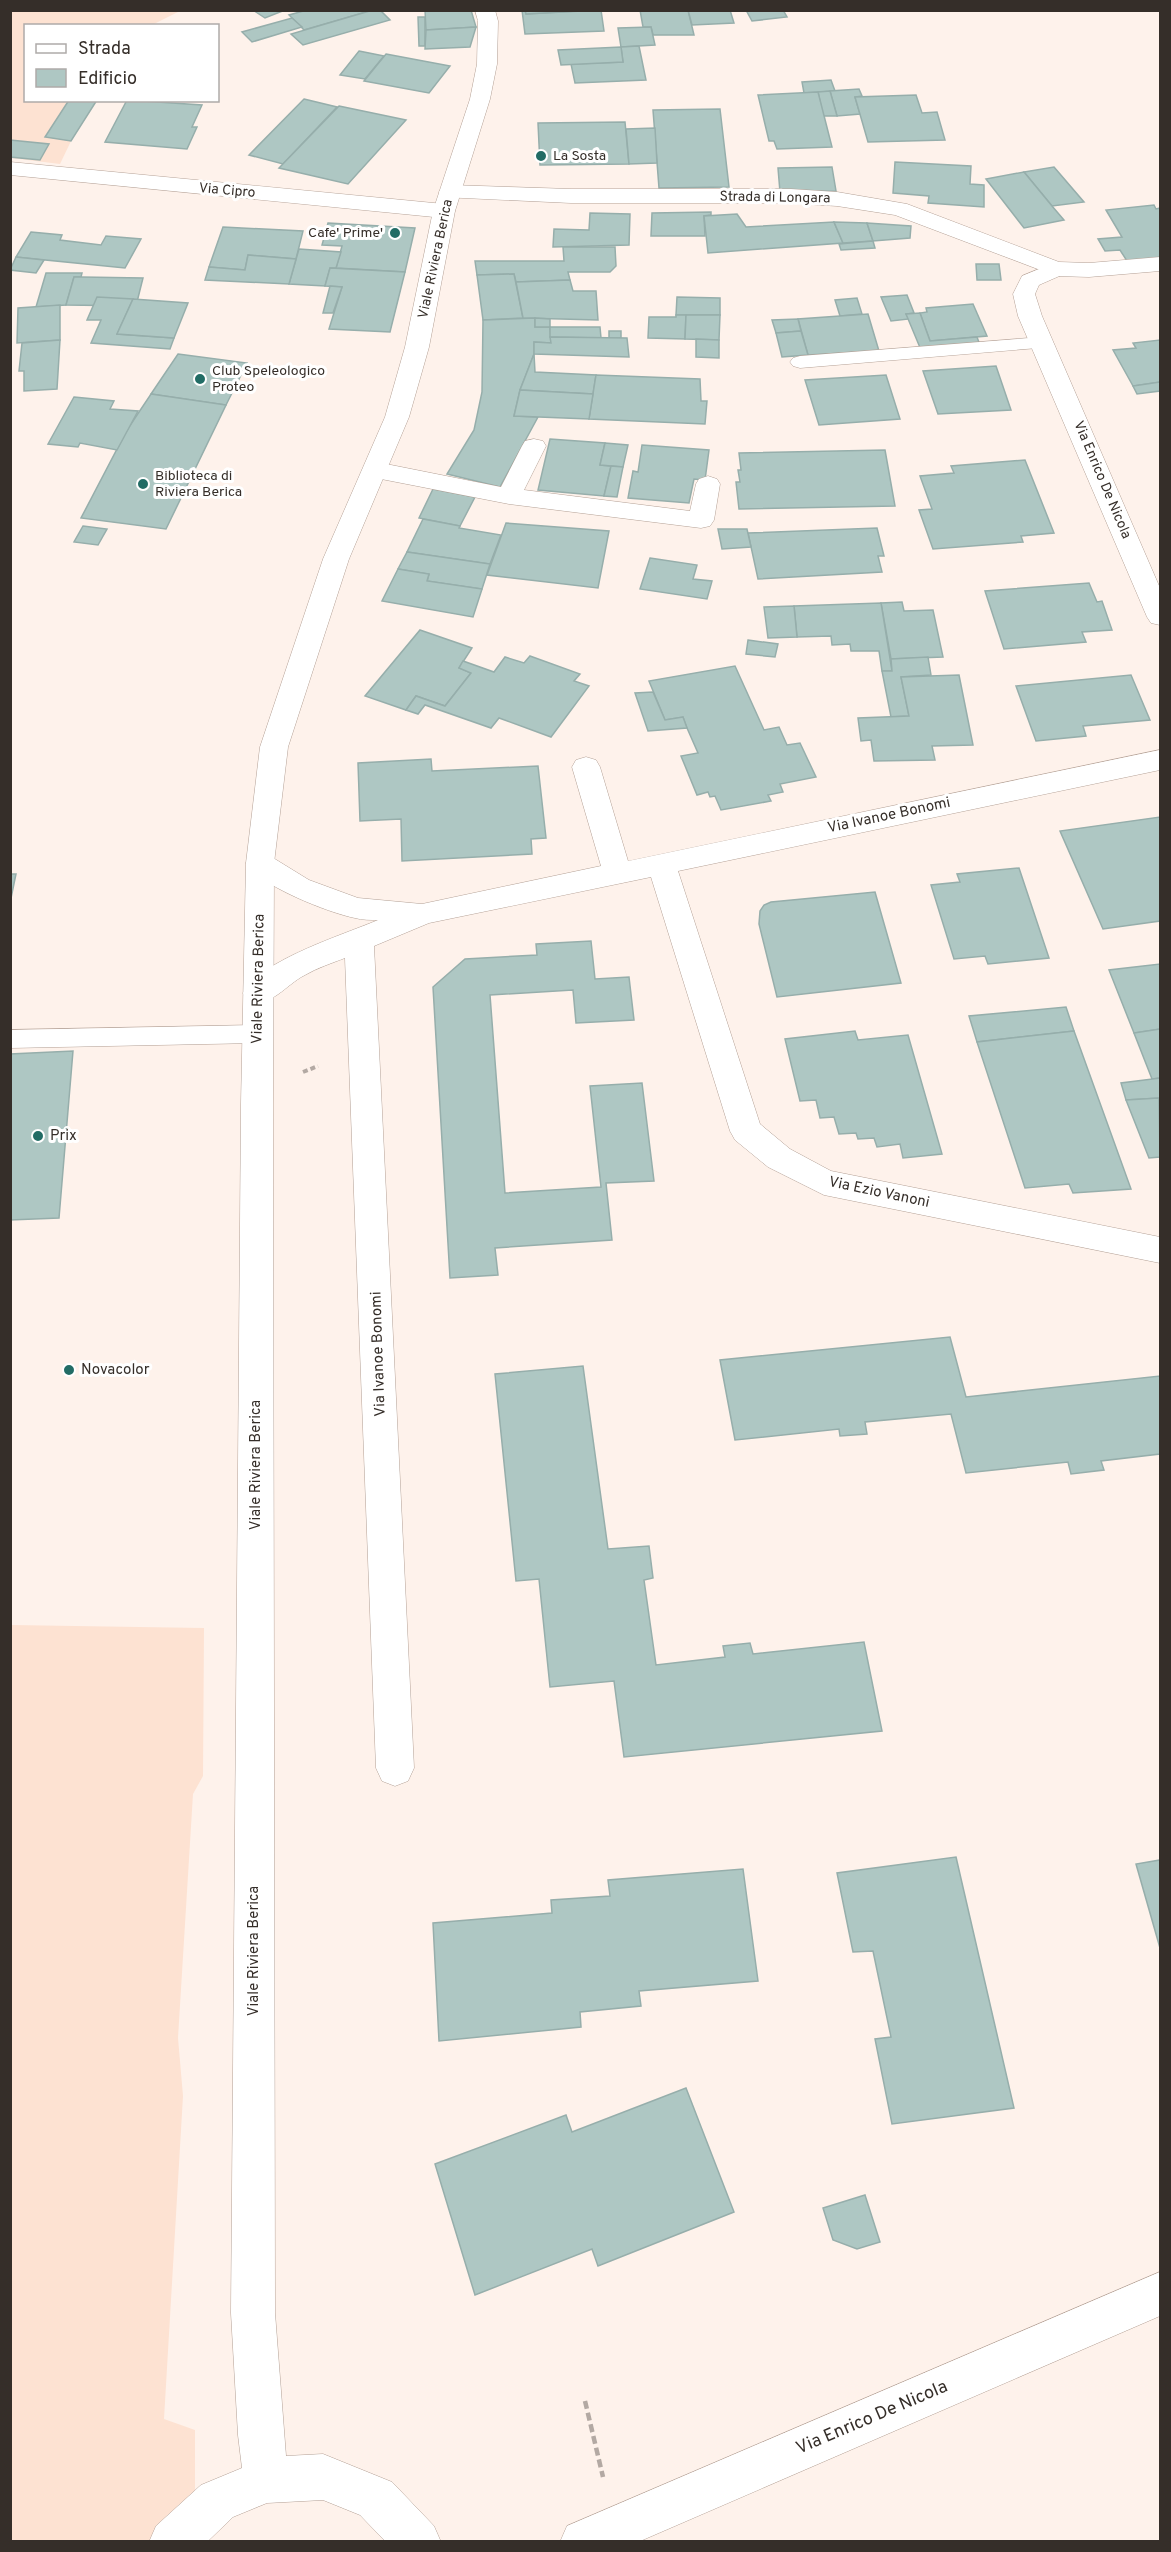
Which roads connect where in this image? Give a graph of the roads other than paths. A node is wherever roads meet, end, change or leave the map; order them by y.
1 (485, 10) edge
2 (10, 168) edge
3 (447, 201) junction
4 (1161, 264) edge
5 (1056, 269) junction
6 (1043, 343) junction
7 (800, 362) dead end
8 (534, 446) dead end
9 (376, 470) junction
10 (708, 484) dead end
11 (509, 496) junction
12 (1161, 616) edge
13 (1161, 760) edge
14 (586, 767) dead end
15 (260, 863) junction
16 (661, 863) junction
17 (617, 872) junction
18 (423, 914) junction
19 (358, 941) junction
20 (258, 993) junction
21 (258, 1034) junction
22 (10, 1039) edge
23 (1161, 1250) edge
24 (395, 1768) dead end
25 (1161, 2294) edge
26 (267, 2480) junction
27 (599, 2535) edge
28 (172, 2541) edge
29 (418, 2541) edge

1 - 3 street, Viale Riviera Berica
2 - 3 street, Via Cipro
3 - 5 street, Strada di Longara
3 - 9 street, Viale Riviera Berica
4 - 5 street, Strada di Longara
5 - 6 street, Via Enrico De Nicola
6 - 7 lane
6 - 12 street, Via Enrico De Nicola
8 - 11 street
9 - 11 street
9 - 15 street, Viale Riviera Berica
10 - 11 street
13 - 16 street, Via Ivanoe Bonomi
14 - 17 street
15 - 18 street, Via Ivanoe Bonomi
15 - 20 street, Viale Riviera Berica
16 - 17 street, Via Ivanoe Bonomi
16 - 23 street, Via Ezio Vanoni
17 - 18 street, Via Ivanoe Bonomi
18 - 19 street, Via Ivanoe Bonomi
19 - 20 street, Via Ivanoe Bonomi
19 - 24 street, Via Ivanoe Bonomi
20 - 21 street, Viale Riviera Berica
21 - 22 lane
21 - 26 street, Viale Riviera Berica
25 - 27 street, Via Enrico De Nicola
26 - 28 street
26 - 29 street

